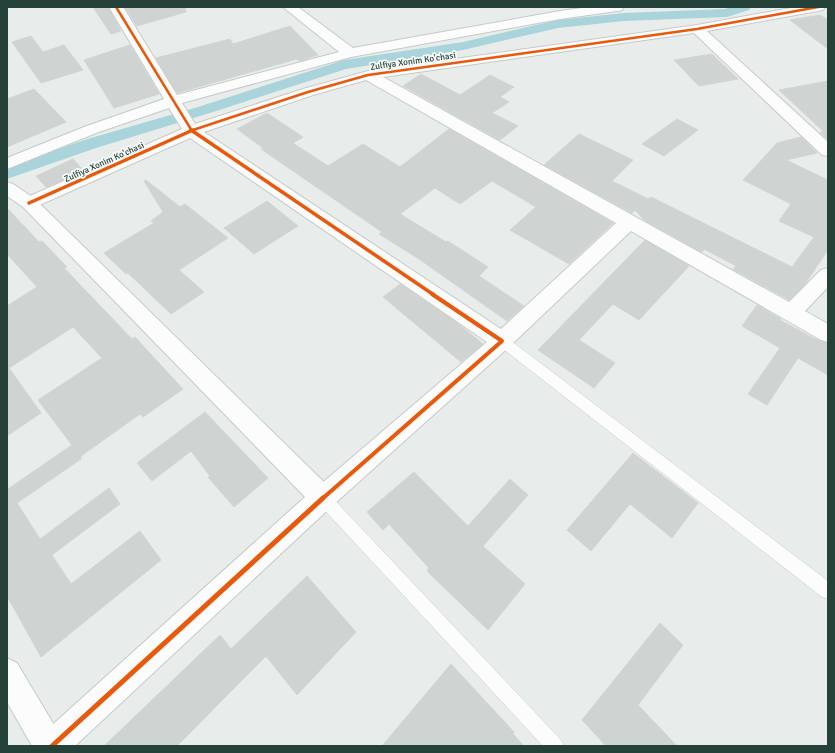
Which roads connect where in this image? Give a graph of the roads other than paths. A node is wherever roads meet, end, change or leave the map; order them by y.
1 (116, 7) edge
2 (290, 7) edge
3 (547, 7) edge
4 (617, 7) edge
5 (818, 7) edge
6 (560, 15) junction
7 (697, 29) junction
8 (350, 53) junction
9 (368, 75) junction
10 (173, 101) junction
11 (191, 132) junction
12 (828, 151) edge
13 (7, 164) edge
14 (7, 188) edge
15 (29, 203) junction
16 (629, 222) junction
17 (828, 275) edge
18 (791, 313) junction
19 (828, 334) edge
20 (502, 341) junction
21 (323, 498) junction
22 (828, 591) edge
23 (7, 673) edge
24 (49, 746) edge
25 (52, 746) edge
26 (555, 746) edge

1 - 10 street
2 - 8 street
3 - 6 street
4 - 6 street
5 - 7 street, Zulfiya Xonim Ko'chasi
6 - 8 street
7 - 9 street, Zulfiya Xonim Ko'chasi
7 - 12 street
8 - 10 street
9 - 11 street, Zulfiya Xonim Ko'chasi
9 - 16 street
10 - 11 street
10 - 13 street
11 - 15 street, Zulfiya Xonim Ko'chasi
11 - 20 street
14 - 15 street
15 - 21 street
16 - 18 street
16 - 20 street
17 - 18 street
18 - 19 street
20 - 21 street
20 - 22 lane
21 - 25 street
21 - 26 lane
23 - 24 street

